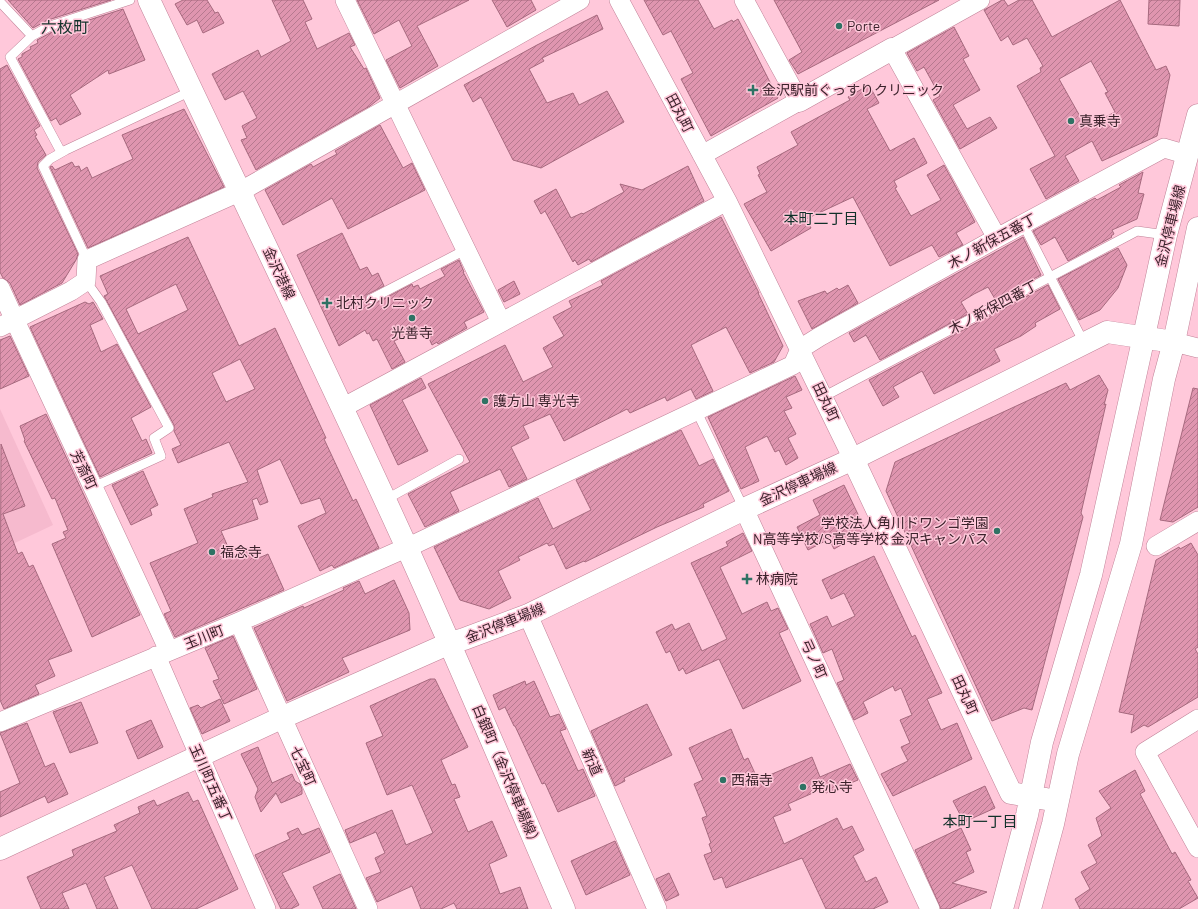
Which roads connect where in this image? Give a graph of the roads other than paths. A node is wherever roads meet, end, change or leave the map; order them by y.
1 (130, 0) edge
2 (149, 0) edge
3 (345, 0) edge
4 (580, 0) edge
5 (619, 0) edge
6 (744, 0) edge
7 (980, 0) edge
8 (0, 2) edge
9 (32, 36) junction
10 (892, 49) junction
11 (191, 91) junction
12 (799, 101) junction
13 (396, 102) junction
14 (1198, 115) edge
15 (61, 152) junction
16 (702, 155) junction
17 (1188, 155) junction
18 (240, 191) junction
19 (727, 201) junction
20 (1023, 224) junction
21 (1198, 228) edge
22 (1166, 235) junction
23 (997, 238) junction
24 (467, 249) junction
25 (87, 260) junction
26 (1050, 277) junction
27 (86, 281) junction
28 (0, 288) edge
29 (371, 299) dead end
30 (502, 322) junction
31 (7, 323) edge
32 (1144, 336) junction
33 (1174, 342) junction
34 (1084, 343) junction
35 (1198, 348) edge
36 (800, 349) junction
37 (823, 397) junction
38 (342, 408) junction
39 (696, 410) junction
40 (459, 459) dead end
41 (853, 459) junction
42 (93, 487) junction
43 (385, 500) junction
44 (744, 509) junction
45 (1196, 526) edge
46 (1156, 546) dead end
47 (407, 547) junction
48 (528, 615) junction
49 (239, 622) junction
50 (450, 643) junction
51 (163, 654) junction
52 (281, 718) junction
53 (1198, 719) edge
54 (0, 722) edge
55 (199, 757) junction
56 (1031, 797) junction
57 (1057, 801) junction
58 (1198, 848) edge
59 (0, 849) edge
60 (266, 909) edge
61 (368, 909) edge
62 (564, 909) edge
63 (657, 909) edge
64 (930, 909) edge
65 (1002, 909) edge
66 (1030, 909) edge

1 - 9 lane
2 - 11 street, 金沢港線
3 - 13 street
4 - 13 street
5 - 16 street, 田丸町
6 - 12 street
7 - 10 street
8 - 9 lane
9 - 15 lane
10 - 12 street
10 - 23 street
11 - 15 lane
11 - 18 street, 金沢港線
12 - 16 street
13 - 18 street
13 - 24 street
14 - 17 street, 金沢停車場線
15 - 25 lane
16 - 19 street, 田丸町
17 - 20 street, 木ノ新保五番丁
17 - 22 street, 金沢停車場線
18 - 25 street
18 - 38 street, 金沢港線
19 - 30 street
19 - 36 street, 田丸町
20 - 23 street, 木ノ新保五番丁
20 - 26 lane
21 - 33 street, 金沢停車場線
22 - 26 lane, 木ノ新保四番丁
22 - 32 street, 金沢停車場線
23 - 36 street, 木ノ新保五番丁
24 - 29 lane
24 - 30 street
25 - 27 street
26 - 34 lane
26 - 37 lane, 木ノ新保四番丁
27 - 31 street
27 - 42 lane
28 - 31 street, 芳斎町
30 - 38 street
31 - 42 street, 芳斎町
32 - 33 street, 金沢停車場線
32 - 34 street, 金沢停車場線
32 - 56 street
33 - 35 street
33 - 57 street
34 - 41 street, 金沢停車場線
36 - 37 street, 田丸町
36 - 39 street, 玉川町
37 - 41 street, 田丸町
38 - 43 street, 金沢港線
39 - 44 lane, 弓ノ町
39 - 47 street, 玉川町
40 - 43 lane
41 - 44 street, 金沢停車場線
41 - 56 street, 田丸町
42 - 51 street, 芳斎町
43 - 47 street, 金沢港線
44 - 48 street, 金沢停車場線
44 - 64 street, 弓ノ町
45 - 46 street
47 - 49 street, 玉川町
47 - 50 street, 白銀町（金沢停車場線）
48 - 50 street, 金沢停車場線
48 - 63 street, 新道
49 - 51 street, 玉川町
49 - 52 street, 七宝町
50 - 52 street, 金沢停車場線
50 - 62 street, 白銀町（金沢停車場線）
51 - 54 street, 玉川町
51 - 55 street, 玉川町五番丁
52 - 55 street, 金沢停車場線
52 - 61 street, 七宝町
53 - 58 street
55 - 59 street, 金沢停車場線
55 - 60 street, 玉川町五番丁
56 - 57 street
56 - 65 street
57 - 66 street

